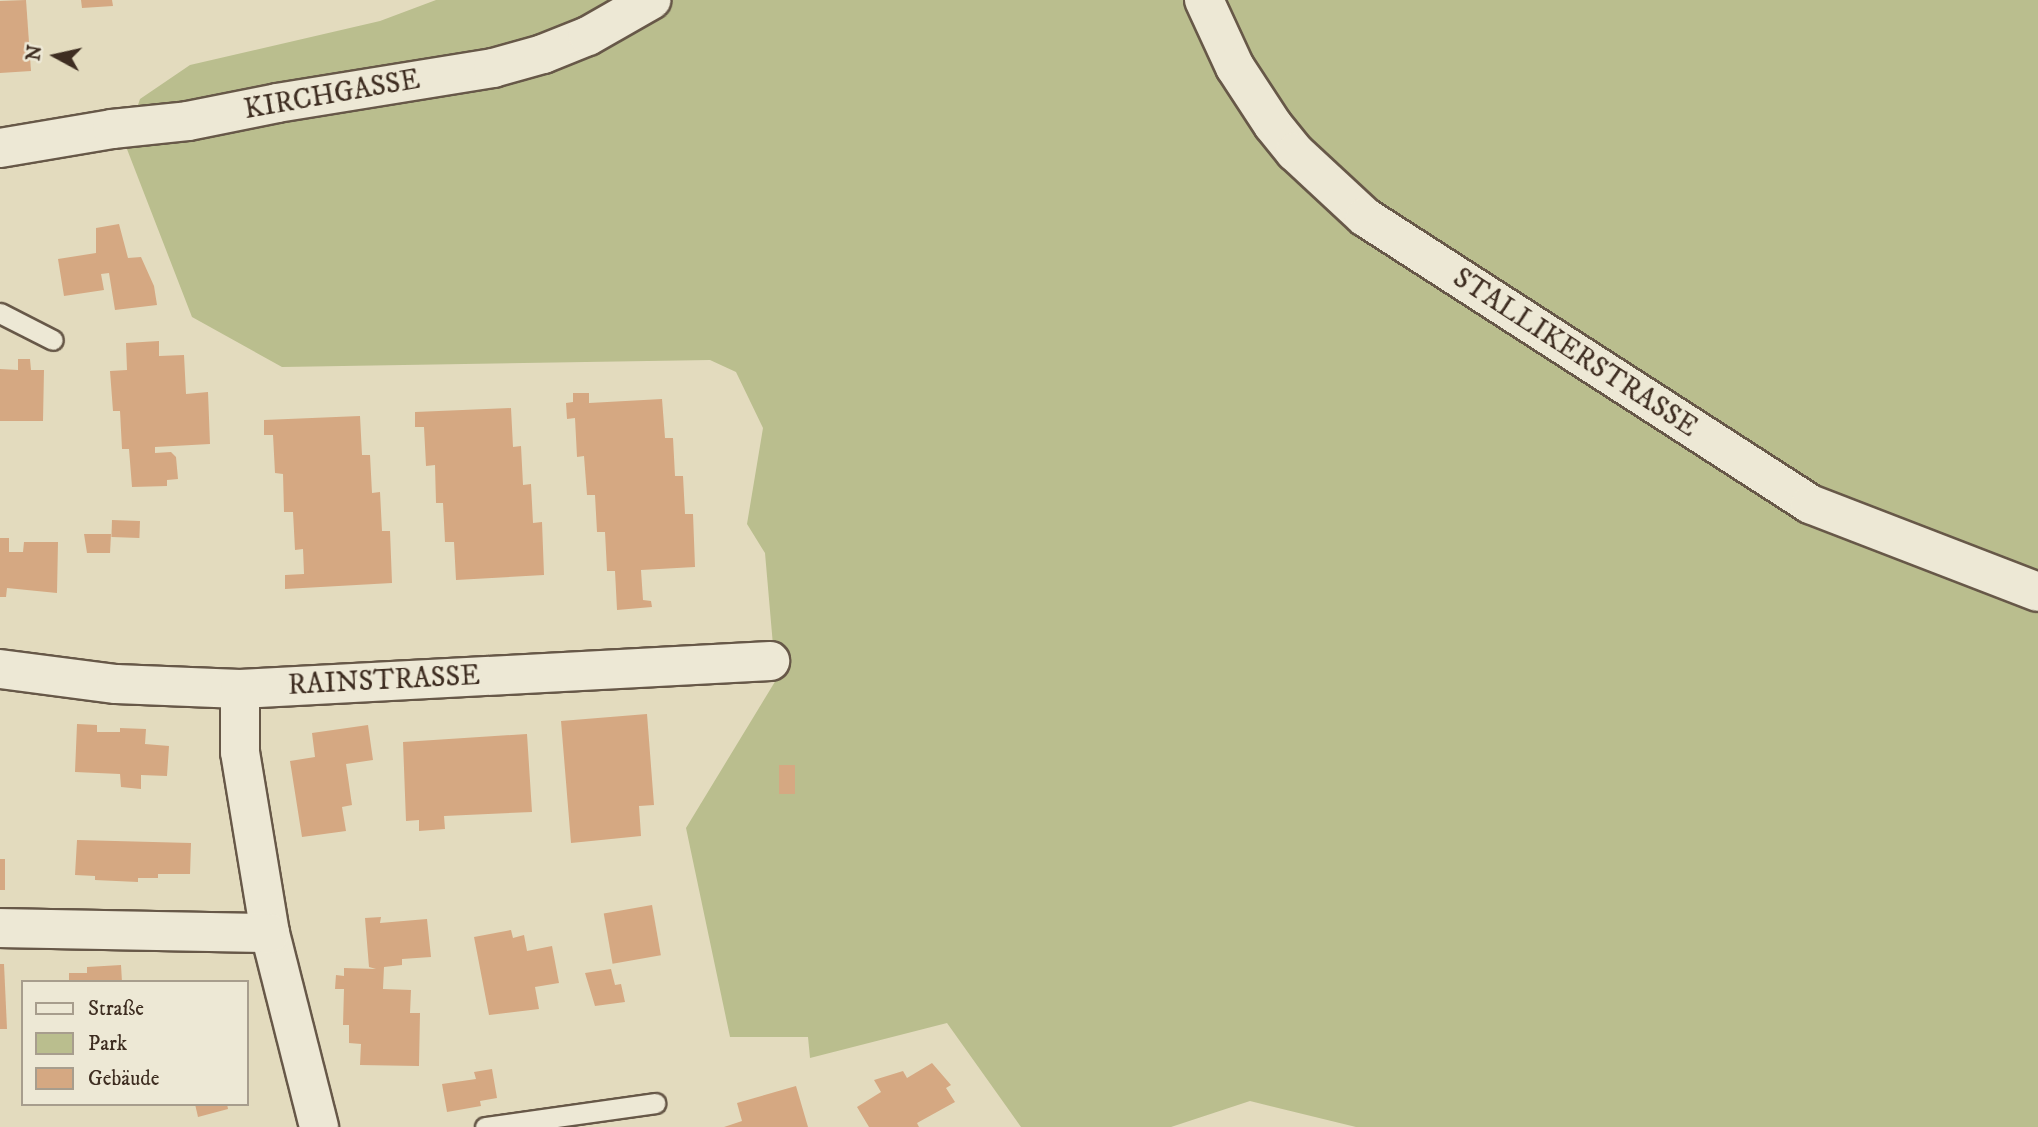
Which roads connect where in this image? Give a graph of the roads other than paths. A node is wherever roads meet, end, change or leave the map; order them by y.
1 (651, 0) edge
2 (1204, 0) edge
3 (0, 148) edge
4 (0, 313) edge
5 (53, 340) dead end
6 (2038, 592) edge
7 (770, 661) dead end
8 (0, 668) edge
9 (240, 689) junction
10 (0, 928) edge
11 (270, 933) junction
12 (655, 1103) dead end
13 (319, 1127) edge
14 (485, 1127) edge

1 - 3 street, KIRCHGASSE
2 - 6 street, STALLIKERSTRASSE
4 - 5 lane
7 - 9 street, RAINSTRASSE
8 - 9 street, RAINSTRASSE
9 - 11 street
10 - 11 street
11 - 13 street
12 - 14 lane

